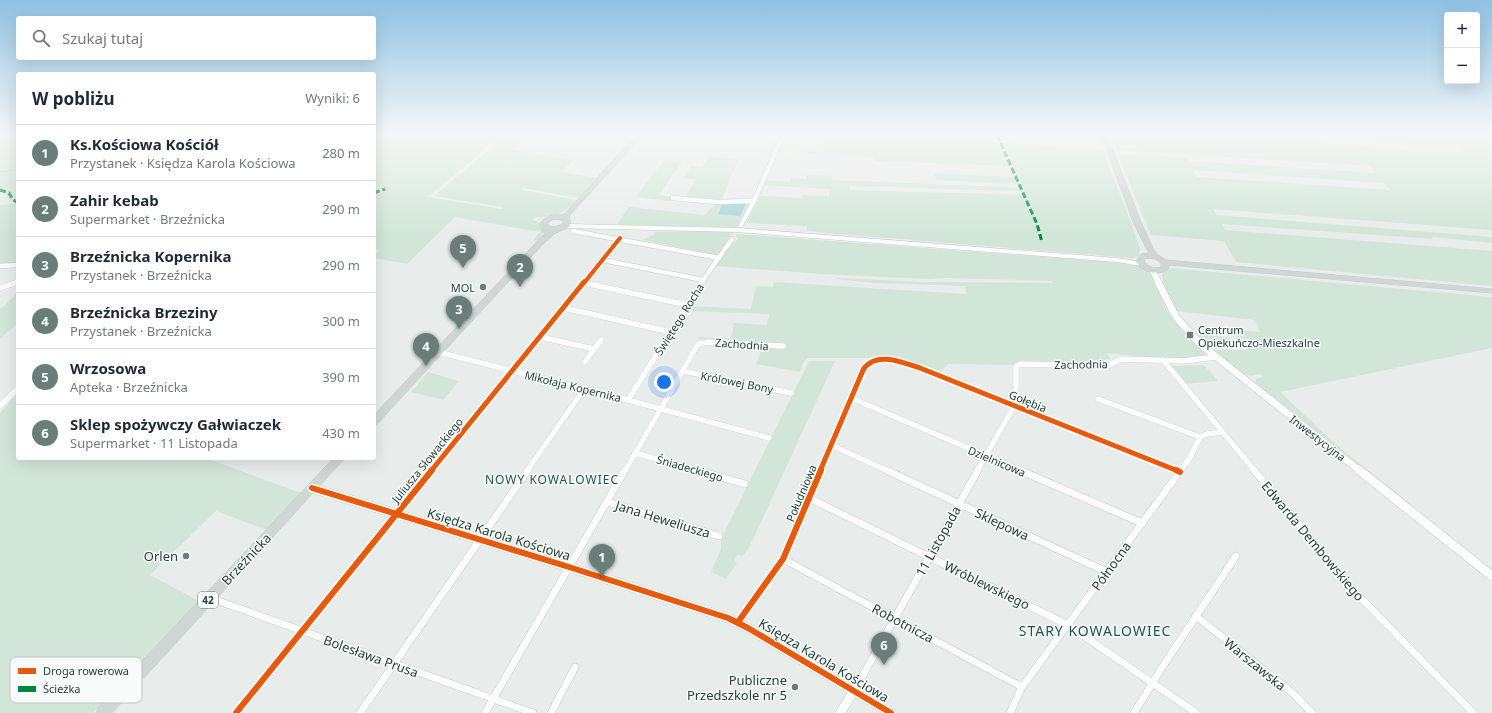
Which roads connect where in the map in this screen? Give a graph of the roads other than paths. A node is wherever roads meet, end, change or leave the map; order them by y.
1 (609, 168) edge
2 (768, 168) edge
3 (1117, 168) edge
4 (673, 198) dead end
5 (579, 200) junction
6 (754, 201) junction
7 (556, 217) junction
8 (566, 220) junction
9 (741, 225) dead end
10 (546, 227) junction
11 (595, 227) junction
12 (560, 228) junction
13 (572, 231) dead end
14 (1143, 235) junction
15 (620, 238) junction
16 (732, 239) dead end
17 (541, 242) junction
18 (1155, 257) junction
19 (719, 258) junction
20 (603, 260) junction
21 (1142, 260) junction
22 (0, 266) edge
23 (16, 266) edge
24 (1160, 267) junction
25 (703, 280) junction
26 (16, 283) edge
27 (584, 283) junction
28 (0, 288) edge
29 (1492, 291) edge
30 (688, 305) junction
31 (564, 308) junction
32 (671, 332) junction
33 (540, 337) junction
34 (601, 340) dead end
35 (783, 346) dead end
36 (594, 349) junction
37 (438, 352) junction
38 (1215, 357) junction
39 (1163, 360) junction
40 (585, 362) dead end
41 (866, 363) joint
42 (1018, 365) joint
43 (512, 371) junction
44 (683, 371) junction
45 (584, 389) junction
46 (16, 390) edge
47 (791, 393) dead end
48 (851, 398) junction
49 (1098, 399) dead end
50 (628, 400) junction
51 (0, 406) edge
52 (1012, 406) junction
53 (661, 409) junction
54 (376, 419) edge
55 (1221, 432) junction
56 (1200, 437) junction
57 (769, 438) dead end
58 (831, 445) junction
59 (635, 453) junction
60 (985, 456) junction
61 (338, 460) edge
62 (1180, 472) junction
63 (745, 484) dead end
64 (312, 488) junction
65 (810, 498) junction
66 (607, 502) junction
67 (958, 504) junction
68 (396, 514) junction
69 (1142, 523) junction
70 (719, 536) dead end
71 (480, 539) junction
72 (929, 556) junction
73 (1236, 556) dead end
74 (783, 559) junction
75 (569, 567) junction
76 (1107, 572) junction
77 (1492, 576) edge
78 (210, 598) junction
79 (1196, 616) junction
80 (894, 618) junction
81 (738, 622) junction
82 (1068, 626) junction
83 (301, 631) junction
84 (394, 664) junction
85 (575, 667) dead end
86 (142, 671) edge
87 (1152, 683) junction
88 (1022, 687) junction
89 (854, 691) junction
90 (493, 699) junction
91 (112, 703) edge
92 (103, 713) edge
93 (236, 713) edge
94 (360, 713) edge
95 (485, 713) edge
96 (533, 713) edge
97 (551, 713) edge
98 (840, 713) edge
99 (891, 713) edge
100 (1010, 713) edge
101 (1134, 713) edge
102 (1196, 713) edge
103 (1312, 713) edge
104 (1474, 713) edge

1 - 5 main road
2 - 6 street
3 - 14 main road
4 - 6 street
5 - 7 main road
5 - 8 main road
6 - 9 street
7 - 8 main road
7 - 10 main road
8 - 11 main road
8 - 12 main road
10 - 12 main road
10 - 17 main road
11 - 12 main road
11 - 21 main road
12 - 17 main road
13 - 15 street
14 - 18 main road
14 - 21 main road
15 - 19 street
15 - 20 street, Juliusza Słowackiego
16 - 19 street, Świętego Rocha
17 - 37 main road
18 - 21 main road
18 - 24 main road
19 - 25 street, Świętego Rocha
20 - 25 street
20 - 27 street, Juliusza Słowackiego
21 - 24 main road
22 - 23 street
24 - 29 main road
24 - 38 street, Inwestycyjna
25 - 30 street, Świętego Rocha
26 - 28 street
27 - 30 street
27 - 31 street, Juliusza Słowackiego
30 - 32 street, Świętego Rocha
31 - 32 street
31 - 33 street, Juliusza Słowackiego
32 - 50 street, Świętego Rocha
33 - 36 street
33 - 43 street, Juliusza Słowackiego
34 - 36 street
35 - 44 street, Zachodnia
36 - 40 street
37 - 43 street, Mikołaja Kopernika
37 - 54 main road
38 - 39 street, Zachodnia
38 - 77 street, Inwestycyjna
39 - 42 street, Zachodnia
39 - 55 street, Edwarda Dembowskiego
41 - 48 street, Południowa
41 - 52 street, Gołębia
42 - 52 street, 11 Listopada
43 - 45 street, Mikołaja Kopernika
43 - 68 street, Juliusza Słowackiego
44 - 47 street, Królowej Bony
44 - 53 street
45 - 50 street, Mikołaja Kopernika
45 - 71 street
46 - 51 street
48 - 58 street, Południowa
48 - 60 street, Dzielnicowa
49 - 56 street
50 - 53 street, Mikołaja Kopernika
52 - 60 street, 11 Listopada
52 - 62 street, Gołębia
53 - 57 street, Mikołaja Kopernika
53 - 59 street
55 - 56 street
55 - 104 street, Edwarda Dembowskiego
56 - 62 street, Północna
58 - 65 street, Południowa
58 - 67 street, Sklepowa
59 - 63 street, Śniadeckiego
59 - 66 street
60 - 67 street, 11 Listopada
60 - 69 street, Dzielnicowa
61 - 64 main road, Brzeźnicka / 42
62 - 69 street, Północna
64 - 68 street, Księdza Karola Kościowa
64 - 78 main road, Brzeźnicka / 42
65 - 72 street, Wróblewskiego
65 - 74 street, Południowa
66 - 70 street, Jana Heweliusza
66 - 75 street
67 - 72 street, 11 Listopada
67 - 76 street, Sklepowa
68 - 71 street, Księdza Karola Kościowa
68 - 83 street, Juliusza Słowackiego
69 - 76 street, Północna
71 - 75 street, Księdza Karola Kościowa
71 - 84 street
72 - 80 street, 11 Listopada
72 - 82 street, Wróblewskiego
73 - 79 street
74 - 80 street, Robotnicza
74 - 81 street, Południowa
75 - 81 street, Księdza Karola Kościowa
75 - 90 street
76 - 82 street, Północna
78 - 83 street, Bolesława Prusa
78 - 86 main road, Brzeźnicka / 42
79 - 87 street
79 - 103 street, Warszawska
80 - 88 street, Robotnicza
80 - 89 street, 11 Listopada
81 - 89 street, Księdza Karola Kościowa
82 - 87 street, Wróblewskiego
82 - 88 street, Północna
83 - 84 street, Bolesława Prusa
83 - 93 street, Juliusza Słowackiego
84 - 90 street, Bolesława Prusa
84 - 94 street
85 - 97 street
87 - 101 street
87 - 102 street, Wróblewskiego
88 - 100 street, Północna
89 - 98 street, 11 Listopada
89 - 99 street, Księdza Karola Kościowa
90 - 95 street
90 - 96 street, Bolesława Prusa
91 - 92 main road, Brzeźnicka / 42

